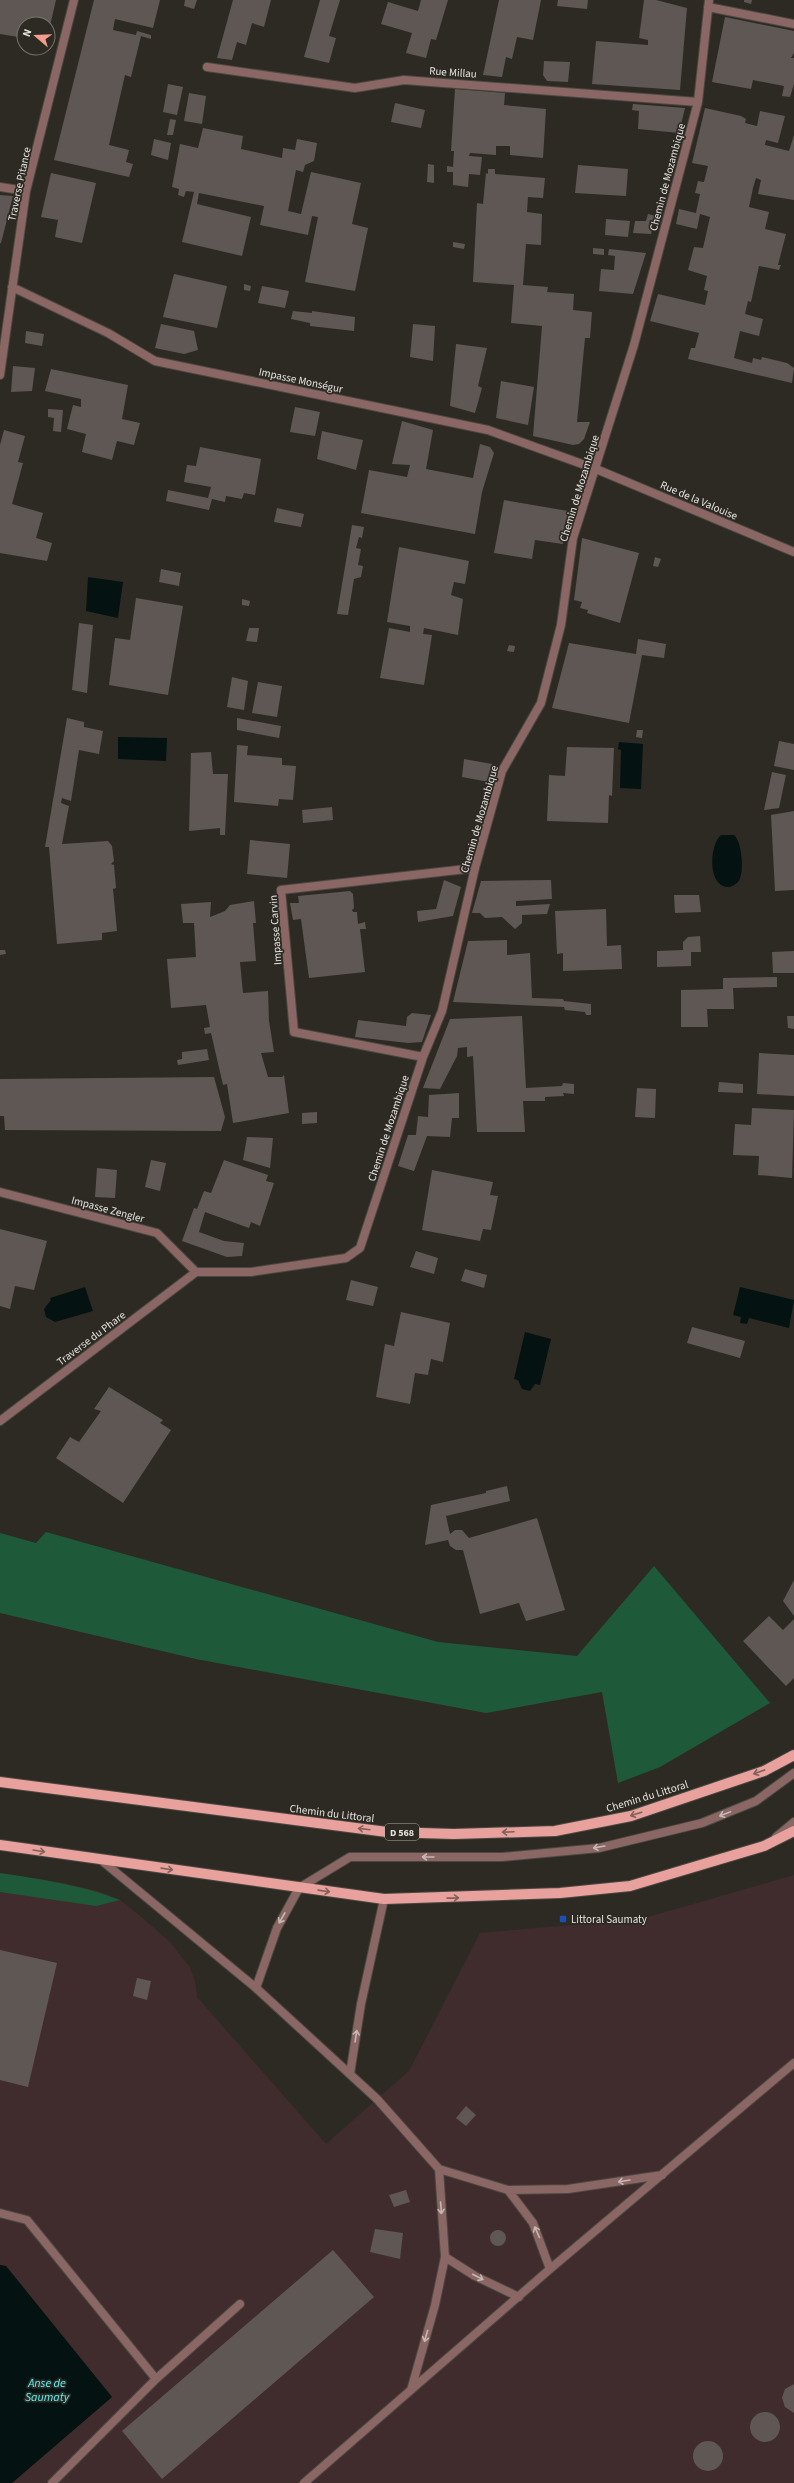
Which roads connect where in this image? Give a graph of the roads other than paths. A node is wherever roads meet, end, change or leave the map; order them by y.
1 (74, 0) edge
2 (708, 3) edge
3 (794, 24) edge
4 (207, 67) dead end
5 (698, 102) junction
6 (0, 187) edge
7 (26, 191) junction
8 (12, 286) junction
9 (0, 376) edge
10 (596, 469) junction
11 (794, 552) edge
12 (475, 868) junction
13 (423, 1056) junction
14 (0, 1192) edge
15 (196, 1272) junction
16 (0, 1421) edge
17 (794, 1755) edge
18 (794, 1773) edge
19 (0, 1782) edge
20 (794, 1822) edge
21 (794, 1831) edge
22 (0, 1845) edge
23 (764, 1846) junction
24 (101, 1860) junction
25 (299, 1888) junction
26 (384, 1899) junction
27 (256, 1988) junction
28 (794, 2063) edge
29 (350, 2074) junction
30 (439, 2169) junction
31 (662, 2175) junction
32 (508, 2190) junction
33 (0, 2213) edge
34 (444, 2257) junction
35 (550, 2269) junction
36 (519, 2297) junction
37 (240, 2304) dead end
38 (156, 2379) junction
39 (411, 2390) junction
40 (52, 2483) edge
41 (304, 2483) edge

1 - 7 street, Traverse Pitance
2 - 3 street
2 - 5 street, Chemin de Mozambique
4 - 5 street, Rue Millau
5 - 10 street, Chemin de Mozambique
6 - 7 street
7 - 8 street, Traverse Pitance
8 - 9 street, Traverse Pitance
8 - 10 street, Impasse Monségur
10 - 11 street, Rue de la Valouise
10 - 12 street, Chemin de Mozambique
12 - 13 street, Chemin de Mozambique
12 - 13 street, Impasse Carvin
13 - 15 street, Chemin de Mozambique
14 - 15 street, Impasse Zengler
15 - 16 street, Traverse du Phare
17 -> 19 main road, Chemin du Littoral / D 568
18 -> 25 street
20 - 23 street
21 - 23 main road
22 -> 24 main road
26 -> 23 main road
24 -> 25 main road
24 - 27 street
25 -> 26 main road
25 -> 27 street
29 -> 26 street
27 - 29 street
28 - 31 street
29 - 30 street
30 - 32 street
30 -> 34 street
31 -> 32 street
31 - 35 street
35 -> 32 street
33 - 38 street
34 -> 36 street
34 -> 39 street
35 - 36 street
36 - 39 street
37 - 38 street
38 - 40 street
39 - 41 street

